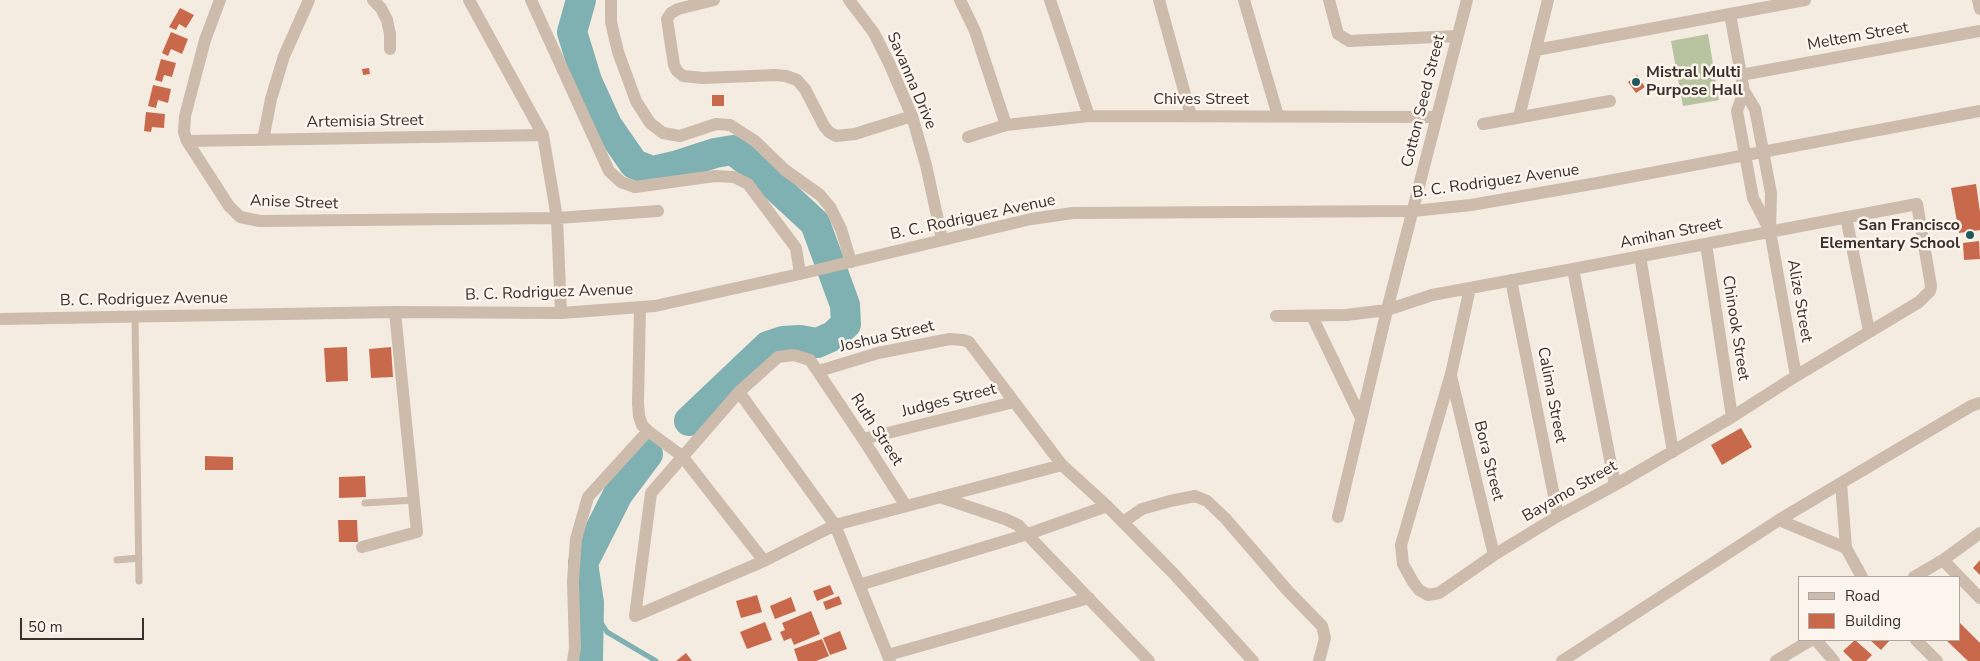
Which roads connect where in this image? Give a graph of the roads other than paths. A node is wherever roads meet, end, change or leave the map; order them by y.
1 (220, 0) edge
2 (309, 0) edge
3 (373, 0) edge
4 (469, 0) edge
5 (531, 0) edge
6 (611, 0) edge
7 (714, 0) edge
8 (850, 0) edge
9 (960, 0) edge
10 (1050, 0) edge
11 (1159, 0) edge
12 (1244, 0) edge
13 (1329, 0) edge
14 (1466, 0) edge
15 (1548, 0) edge
16 (1805, 0) edge
17 (1978, 0) edge
18 (1980, 9) edge
19 (1730, 14) junction
20 (1980, 31) edge
21 (1457, 36) junction
22 (390, 48) dead end
23 (1536, 50) junction
24 (1741, 76) junction
25 (1744, 91) junction
26 (1610, 101) dead end
27 (1980, 111) edge
28 (912, 116) junction
29 (1089, 116) junction
30 (1191, 116) junction
31 (1278, 116) junction
32 (1436, 117) junction
33 (1519, 117) junction
34 (1483, 124) dead end
35 (1006, 125) junction
36 (543, 135) junction
37 (968, 137) dead end
38 (263, 140) junction
39 (187, 141) junction
40 (1763, 152) junction
41 (1745, 155) junction
42 (1917, 204) joint
43 (1413, 210) junction
44 (658, 211) dead end
45 (1846, 217) junction
46 (557, 218) junction
47 (1770, 231) junction
48 (942, 239) junction
49 (1706, 244) junction
50 (1640, 256) junction
51 (848, 262) junction
52 (1573, 268) junction
53 (802, 273) junction
54 (1511, 280) junction
55 (1470, 288) junction
56 (640, 307) junction
57 (1387, 310) junction
58 (395, 312) junction
59 (561, 313) junction
60 (1276, 316) dead end
61 (1312, 316) junction
62 (135, 317) junction
63 (0, 319) edge
64 (1869, 331) junction
65 (820, 371) junction
66 (1450, 374) junction
67 (1796, 376) junction
68 (739, 392) junction
69 (1014, 402) junction
70 (1980, 404) edge
71 (1732, 416) junction
72 (1362, 418) junction
73 (648, 431) junction
74 (864, 438) junction
75 (1673, 452) junction
76 (682, 456) junction
77 (1062, 465) junction
78 (1841, 482) junction
79 (1615, 485) junction
80 (940, 497) junction
81 (414, 500) junction
82 (366, 503) dead end
83 (906, 506) junction
84 (1107, 506) junction
85 (1558, 516) junction
86 (1338, 518) dead end
87 (1779, 520) junction
88 (1122, 522) junction
89 (835, 525) junction
90 (1980, 533) edge
91 (1028, 534) junction
92 (362, 547) dead end
93 (1846, 548) junction
94 (1494, 555) junction
95 (139, 558) junction
96 (117, 560) dead end
97 (1943, 560) junction
98 (764, 561) junction
99 (1861, 576) edge
100 (1916, 576) edge
101 (1959, 576) edge
102 (1960, 577) edge
103 (139, 581) dead end
104 (860, 585) junction
105 (1089, 598) junction
106 (1980, 598) edge
107 (1809, 641) edge
108 (1817, 641) edge
109 (1917, 641) edge
110 (889, 658) edge
111 (573, 661) edge
112 (1149, 661) edge
113 (1252, 661) edge
114 (1319, 661) edge
115 (1562, 661) edge
116 (1776, 661) edge
117 (1834, 661) edge
118 (1938, 661) edge

1 - 39 street, Anise Street
2 - 38 street
3 - 22 street
4 - 36 street
5 - 53 street
6 - 51 street
7 - 28 street
8 - 28 street, Savanna Drive
9 - 35 street
10 - 29 street
11 - 30 street
12 - 31 street
13 - 21 street
14 - 21 street, Cotton Seed Street
15 - 23 street
16 - 19 street
17 - 18 street
19 - 23 street
19 - 24 street
20 - 24 street, Meltem Street
21 - 32 street, Cotton Seed Street
23 - 33 street
24 - 25 street
25 - 40 street
25 - 41 street
26 - 33 street
27 - 40 street, B. C. Rodriguez Avenue
28 - 48 street, Savanna Drive
29 - 30 street, Chives Street
29 - 35 street, Chives Street
30 - 31 street, Chives Street
31 - 32 street, Chives Street
32 - 43 street, Cotton Seed Street
33 - 34 street
35 - 37 street, Chives Street
36 - 38 street, Artemisia Street
36 - 46 street
38 - 39 street, Artemisia Street
39 - 46 street, Anise Street
40 - 41 street, B. C. Rodriguez Avenue
40 - 47 street
41 - 43 street, B. C. Rodriguez Avenue
41 - 47 street
42 - 45 street, Amihan Street
42 - 64 street, Bayamo Street
43 - 48 street, B. C. Rodriguez Avenue
43 - 57 street, Cotton Seed Street
44 - 46 street, Anise Street
45 - 47 street, Amihan Street
45 - 64 street
46 - 59 street
47 - 49 street, Amihan Street
47 - 67 street, Alize Street
48 - 51 street, B. C. Rodriguez Avenue
49 - 50 street, Amihan Street
49 - 71 street, Chinook Street
50 - 52 street, Amihan Street
50 - 75 street
51 - 53 street, B. C. Rodriguez Avenue
52 - 54 street, Amihan Street
52 - 79 street
53 - 56 street, B. C. Rodriguez Avenue
54 - 55 street, Amihan Street
54 - 85 street, Calima Street
55 - 57 street, Amihan Street
55 - 66 street, Bayamo Street
56 - 59 street, B. C. Rodriguez Avenue
56 - 73 street
57 - 61 street, Amihan Street
57 - 72 street, Cotton Seed Street
58 - 59 street, B. C. Rodriguez Avenue
58 - 62 street, B. C. Rodriguez Avenue
58 - 81 street
60 - 61 street, Amihan Street
61 - 72 street
62 - 63 street, B. C. Rodriguez Avenue
62 - 95 lane
64 - 67 street, Bayamo Street
65 - 68 street, Ruth Street
65 - 69 street, Joshua Street
65 - 74 street, Ruth Street
66 - 94 street, Bora Street
66 - 94 street, Bayamo Street
67 - 71 street, Bayamo Street
68 - 76 street, Ruth Street
68 - 89 street
69 - 74 street, Judges Street
69 - 77 street
70 - 78 street
71 - 75 street, Bayamo Street
72 - 86 street, Cotton Seed Street
73 - 76 street
73 - 111 street
74 - 83 street, Ruth Street
75 - 79 street, Bayamo Street
76 - 98 street
76 - 98 street, Ruth Street
77 - 80 street
77 - 84 street
78 - 87 street
78 - 93 street
79 - 85 street, Bayamo Street
80 - 83 street
80 - 91 street
81 - 82 lane
81 - 92 street
83 - 89 street
84 - 88 street
84 - 91 street
85 - 94 street, Bayamo Street
87 - 93 street
87 - 115 street
88 - 113 street
88 - 114 street
89 - 98 street
89 - 104 street
90 - 97 street
91 - 104 street
91 - 105 street
93 - 99 street
95 - 96 lane
95 - 103 lane
97 - 100 street
97 - 101 street
102 - 106 street
104 - 110 street
105 - 110 street
105 - 112 street
107 - 116 street
108 - 117 street
109 - 118 street

